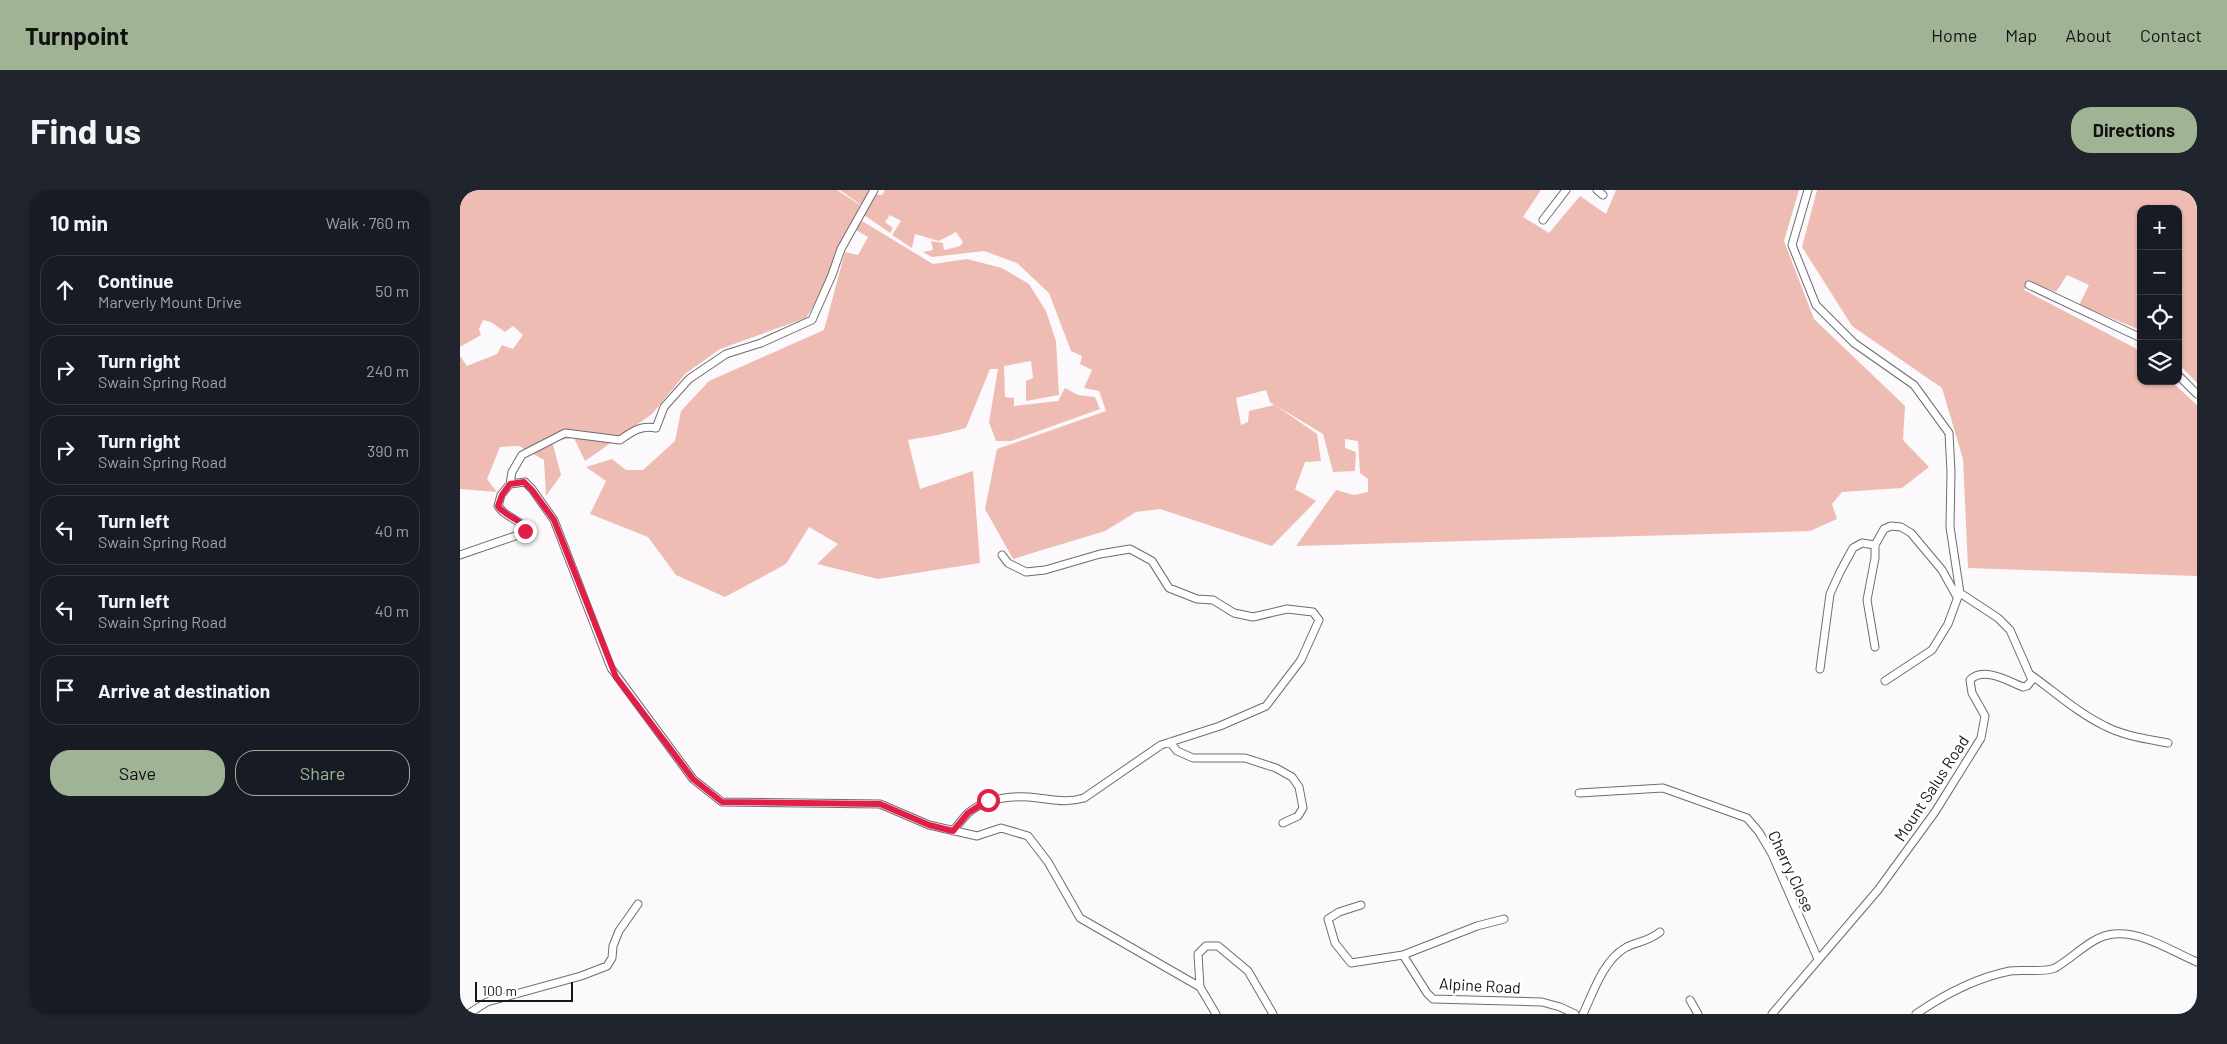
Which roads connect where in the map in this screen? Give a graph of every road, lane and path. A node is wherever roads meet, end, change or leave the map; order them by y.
1 (874, 190) edge
2 (1566, 190) edge
3 (1808, 190) edge
4 (1544, 220) dead end
5 (2029, 285) dead end
6 (2137, 336) edge
7 (2182, 379) edge
8 (2197, 394) edge
9 (510, 484) junction
10 (1875, 545) junction
11 (460, 555) edge
12 (1002, 555) dead end
13 (1959, 595) junction
14 (1875, 647) dead end
15 (1820, 669) dead end
16 (2031, 676) junction
17 (1885, 682) dead end
18 (1170, 742) junction
19 (2168, 743) dead end
20 (1579, 793) dead end
21 (1283, 823) dead end
22 (953, 831) junction
23 (638, 904) dead end
24 (1361, 905) dead end
25 (1504, 919) dead end
26 (1660, 932) dead end
27 (1402, 955) junction
28 (1818, 959) junction
29 (2197, 962) edge
30 (1200, 987) junction
31 (1690, 1000) dead end
32 (468, 1014) edge
33 (1216, 1014) edge
34 (1273, 1014) edge
35 (1575, 1014) edge
36 (1583, 1014) edge
37 (1698, 1014) edge
38 (1772, 1014) edge
39 (1916, 1014) edge

1 - 9 street
2 - 4 street
3 - 13 street
5 - 6 street
7 - 8 street
9 - 11 street
9 - 22 street
10 - 13 street
10 - 14 street
10 - 15 street
12 - 18 street
13 - 16 street
13 - 17 street
16 - 19 street
16 - 28 street, Mount Salus Road
18 - 21 street
18 - 22 street
20 - 28 street, Cherry Close
22 - 30 street
23 - 32 street
24 - 27 street
25 - 27 street
26 - 36 street
27 - 35 street, Alpine Road
28 - 38 street, Mount Salus Road
29 - 39 street
30 - 33 street
30 - 34 street
31 - 37 street

